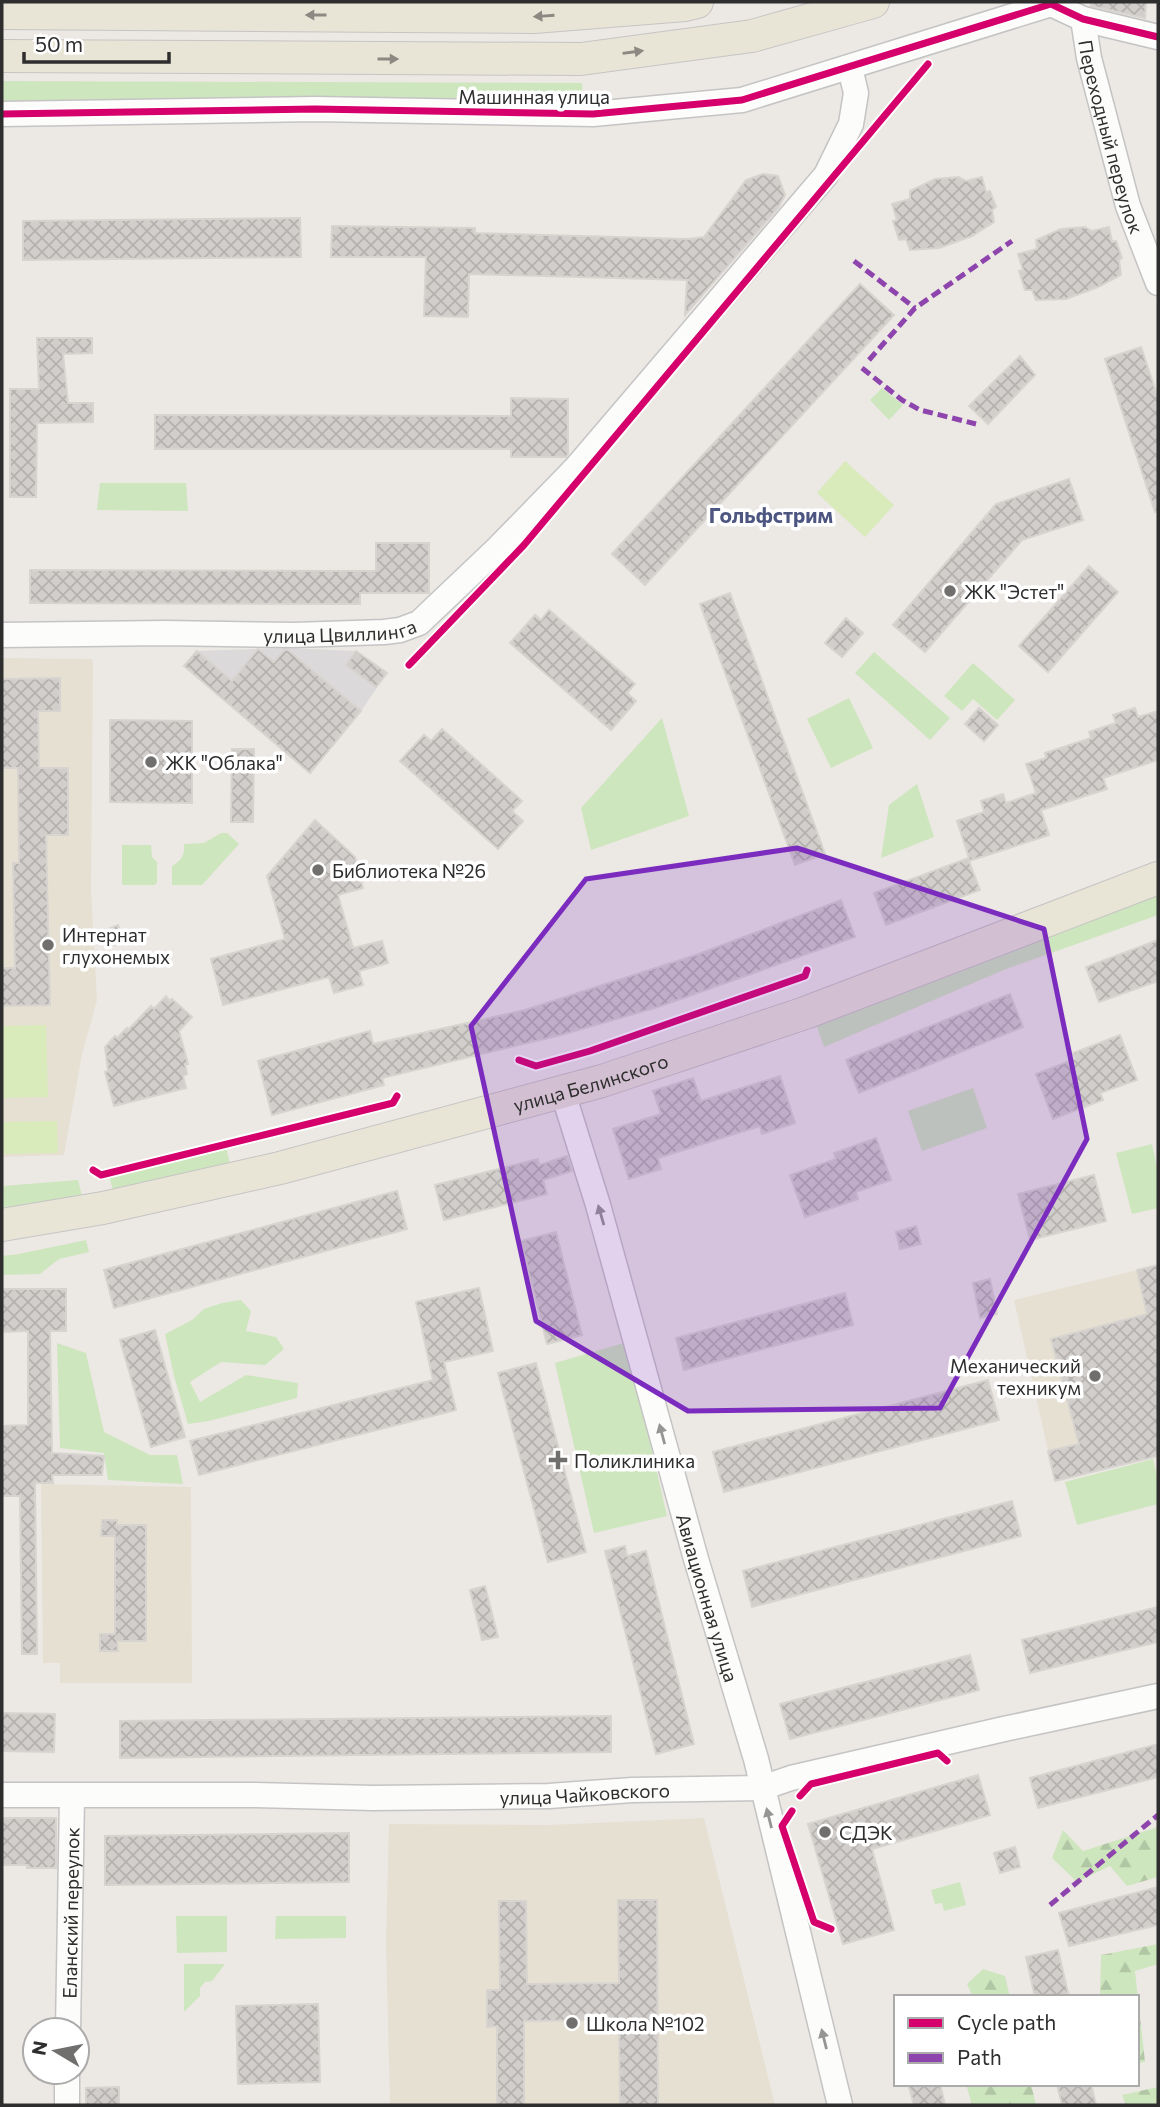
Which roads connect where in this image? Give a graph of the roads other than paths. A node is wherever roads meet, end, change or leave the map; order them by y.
1 (697, 2) edge
2 (873, 2) edge
3 (1051, 4) joint
4 (621, 5) edge
5 (2, 13) edge
6 (1083, 19) junction
7 (1158, 37) edge
8 (2, 56) edge
9 (850, 68) junction
10 (2, 114) edge
11 (1158, 283) edge
12 (2, 635) edge
13 (1158, 878) edge
14 (563, 1093) junction
15 (2, 1225) edge
16 (1158, 1696) edge
17 (762, 1788) junction
18 (2, 1795) edge
19 (72, 1796) junction
20 (68, 2016) edge
21 (67, 2086) edge
22 (67, 2105) edge
23 (840, 2105) edge

1 - 4 main road
8 -> 2 main road, Машинная улица
3 - 6 street, Переходный переулок
3 - 9 street, Машинная улица
4 -> 5 main road
6 - 7 street
6 - 11 street, Переходный переулок
9 - 10 street, Машинная улица
9 - 12 street, улица Цвиллинга
13 - 14 main road, улица Белинского
14 - 15 main road, улица Белинского
17 -> 14 street, Авиационная улица
16 - 17 street, улица Чайковского
17 - 19 street, улица Чайковского
23 -> 17 street, Авиационная улица
18 - 19 street, улица Чайковского
19 - 20 street, Еланский переулок
21 - 22 street

